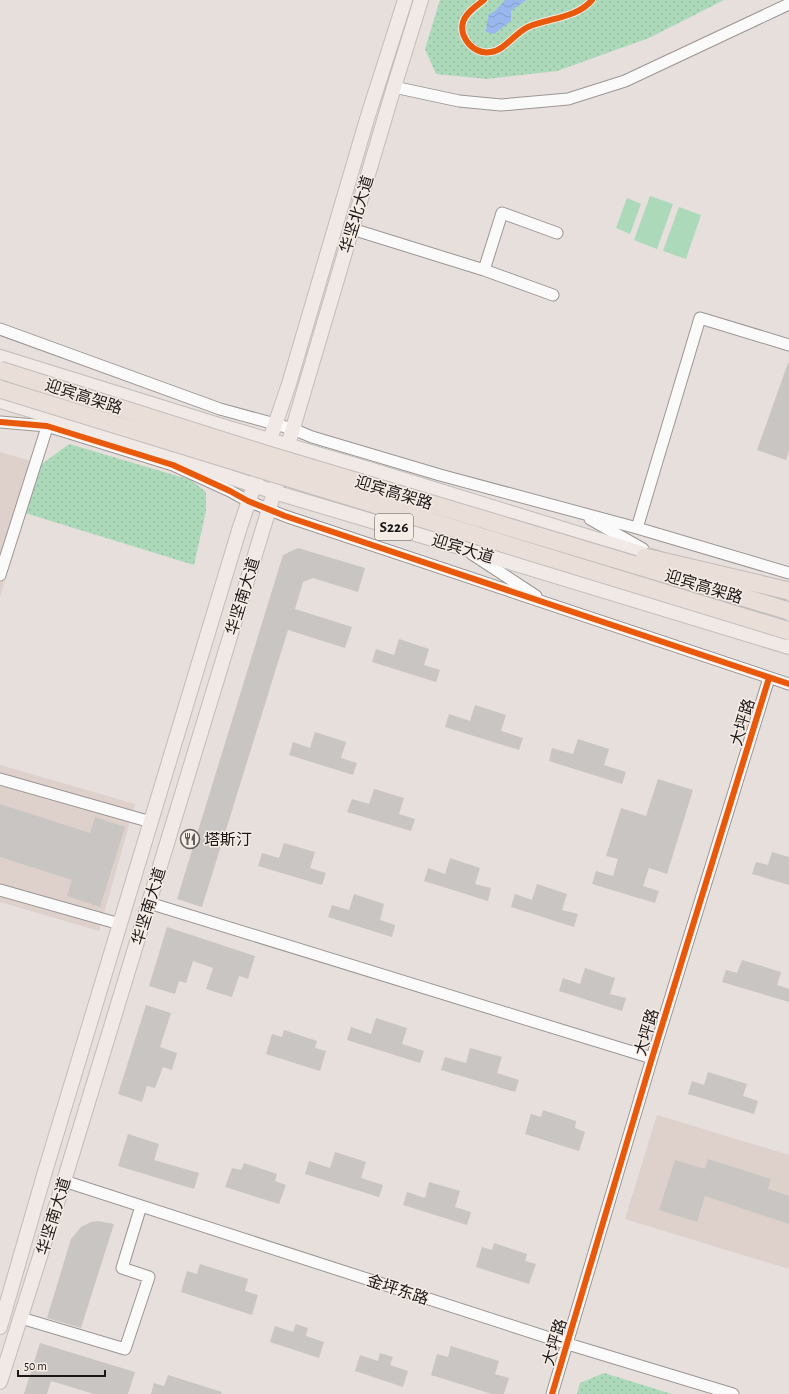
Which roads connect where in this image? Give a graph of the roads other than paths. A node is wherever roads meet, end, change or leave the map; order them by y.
1 (405, 0) edge
2 (421, 0) edge
3 (789, 4) edge
4 (394, 87) junction
5 (352, 229) junction
6 (557, 233) dead end
7 (484, 270) junction
8 (553, 295) dead end
9 (0, 330) edge
10 (789, 345) edge
11 (0, 358) edge
12 (0, 370) edge
13 (0, 389) edge
14 (0, 401) edge
15 (48, 421) junction
16 (0, 422) edge
17 (275, 425) junction
18 (293, 429) junction
19 (269, 440) junction
20 (288, 444) junction
21 (254, 486) junction
22 (274, 492) junction
23 (248, 501) junction
24 (269, 509) junction
25 (577, 512) junction
26 (485, 520) junction
27 (637, 528) junction
28 (463, 548) junction
29 (659, 558) junction
30 (789, 573) edge
31 (0, 575) edge
32 (789, 590) edge
33 (789, 598) edge
34 (548, 604) junction
35 (789, 611) edge
36 (789, 631) edge
37 (789, 647) edge
38 (769, 678) junction
39 (789, 684) edge
40 (0, 779) edge
41 (151, 822) junction
42 (0, 890) edge
43 (149, 903) junction
44 (120, 924) junction
45 (652, 1058) junction
46 (64, 1180) junction
47 (141, 1206) junction
48 (21, 1318) junction
49 (0, 1327) edge
50 (568, 1344) junction
51 (0, 1382) edge
52 (552, 1394) edge
53 (733, 1394) edge

1 - 17 main road, 华坚北大道
2 - 4 main road, 华坚北大道
3 - 4 street
4 - 5 main road, 华坚北大道
5 - 7 street
5 - 18 main road, 华坚北大道
6 - 7 street
7 - 8 street
9 - 17 street
10 - 27 street
11 - 19 main road
12 - 26 highway, 迎宾高架路, bridge
13 - 36 highway, 迎宾高架路, bridge
14 - 15 main road, 迎宾大道 / S226
15 - 16 street
15 - 21 main road, 迎宾大道 / S226
15 - 23 street
15 - 31 street
17 - 18 street
17 - 19 main road, 华坚南大道
18 - 20 main road, 华坚南大道
18 - 25 street
19 - 20 main road
19 - 21 main road, 华坚南大道
20 - 22 main road, 华坚南大道
20 - 29 main road
21 - 22 main road, 迎宾大道 / S226
21 - 23 main road, 华坚南大道
22 - 24 main road, 华坚南大道
22 - 28 main road, 迎宾大道 / S226
23 - 24 street
23 - 41 main road, 华坚南大道
24 - 34 street
24 - 43 main road, 华坚南大道
25 - 27 street
25 - 29 street
26 - 32 highway, bridge
26 - 35 highway, 迎宾高架路, bridge
27 - 30 street
28 - 34 street
28 - 37 main road, 迎宾大道 / S226
29 - 33 main road
34 - 38 street
38 - 39 street
38 - 45 street, 大坪路
40 - 41 street
41 - 44 main road, 华坚南大道
42 - 44 street
43 - 45 street
43 - 46 main road, 华坚南大道
44 - 49 main road, 华坚南大道
45 - 50 street, 大坪路
46 - 47 street, 金坪东路
46 - 48 main road, 华坚南大道
47 - 48 street
47 - 50 street, 金坪东路
48 - 51 main road, 华坚南大道
50 - 52 street, 大坪路
50 - 53 street, 金坪东路

